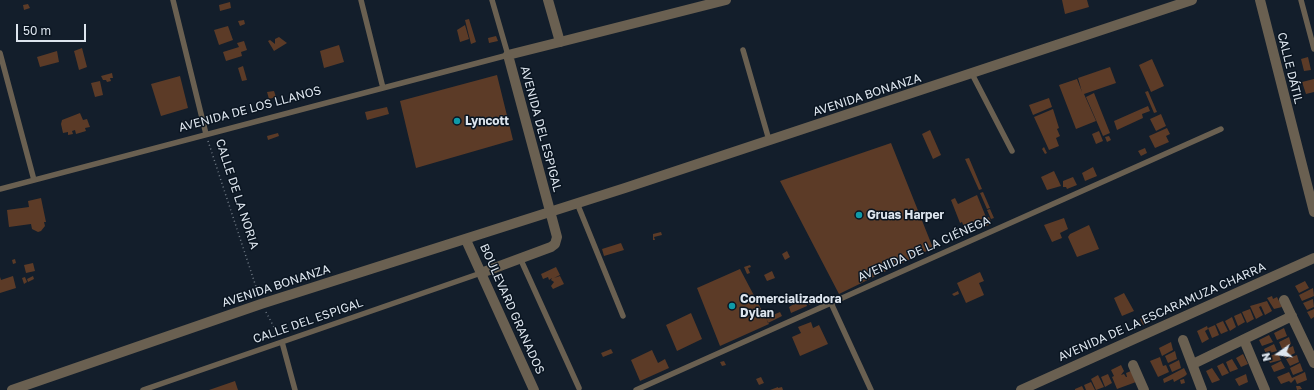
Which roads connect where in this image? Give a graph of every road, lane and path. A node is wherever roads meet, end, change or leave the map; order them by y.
1 (173, 0) edge
2 (361, 0) edge
3 (492, 0) edge
4 (548, 0) edge
5 (726, 0) edge
6 (1192, 0) edge
7 (1260, 0) edge
8 (1301, 0) edge
9 (560, 42) junction
10 (1314, 49) edge
11 (743, 50) dead end
12 (0, 53) edge
13 (508, 56) junction
14 (972, 74) junction
15 (383, 88) junction
16 (1221, 128) dead end
17 (206, 134) junction
18 (769, 140) junction
19 (1012, 151) dead end
20 (34, 180) junction
21 (0, 190) edge
22 (577, 203) junction
23 (550, 211) junction
24 (1314, 212) edge
25 (466, 240) junction
26 (520, 258) junction
27 (1314, 258) edge
28 (481, 273) junction
29 (1284, 300) dead end
30 (831, 303) junction
31 (262, 304) junction
32 (623, 316) dead end
33 (1292, 316) junction
34 (1183, 340) dead end
35 (1244, 340) junction
36 (282, 342) junction
37 (1193, 364) junction
38 (1314, 364) edge
39 (1133, 365) dead end
40 (579, 388) dead end
41 (12, 390) edge
42 (143, 390) edge
43 (295, 390) edge
44 (534, 390) edge
45 (636, 390) edge
46 (871, 390) edge
47 (1021, 390) edge
48 (1144, 390) edge
49 (1202, 390) edge
50 (1265, 390) edge

1 - 17 lane, CALLE DE LA NORIA
2 - 15 lane
3 - 13 lane
4 - 9 street
5 - 9 street
6 - 14 street, AVENIDA BONANZA
7 - 24 street, CALLE DÁTIL
8 - 10 lane
9 - 13 street, AVENIDA DEL ESPIGAL
11 - 18 lane
12 - 20 lane
13 - 15 lane, AVENIDA DE LOS LLANOS
13 - 23 street, AVENIDA DEL ESPIGAL
14 - 18 street, AVENIDA BONANZA
14 - 19 lane
15 - 17 lane, AVENIDA DE LOS LLANOS
16 - 30 lane, AVENIDA DE LA CIÉNEGA
17 - 20 lane, AVENIDA DE LOS LLANOS
17 - 31 path, CALLE DE LA NORIA
18 - 22 street, AVENIDA BONANZA
20 - 21 lane, AVENIDA DE LOS LLANOS
22 - 23 street, AVENIDA BONANZA
22 - 32 lane
23 - 25 street, AVENIDA BONANZA
23 - 26 street
25 - 28 street, BOULEVARD GRANADOS
25 - 31 street, AVENIDA BONANZA
26 - 28 street
26 - 40 lane
27 - 47 street, AVENIDA DE LA ESCARAMUZA CHARRA
28 - 36 lane, CALLE DEL ESPIGAL
28 - 44 street, BOULEVARD GRANADOS
29 - 33 street
30 - 45 lane, AVENIDA DE LA CIÉNEGA
30 - 46 lane
31 - 36 path, CALLE DE LA NORIA
31 - 41 street, AVENIDA BONANZA
33 - 35 street
33 - 38 street
34 - 37 street
35 - 37 street
35 - 50 street
36 - 42 lane, CALLE DEL ESPIGAL
36 - 43 lane
37 - 49 street
39 - 48 street

